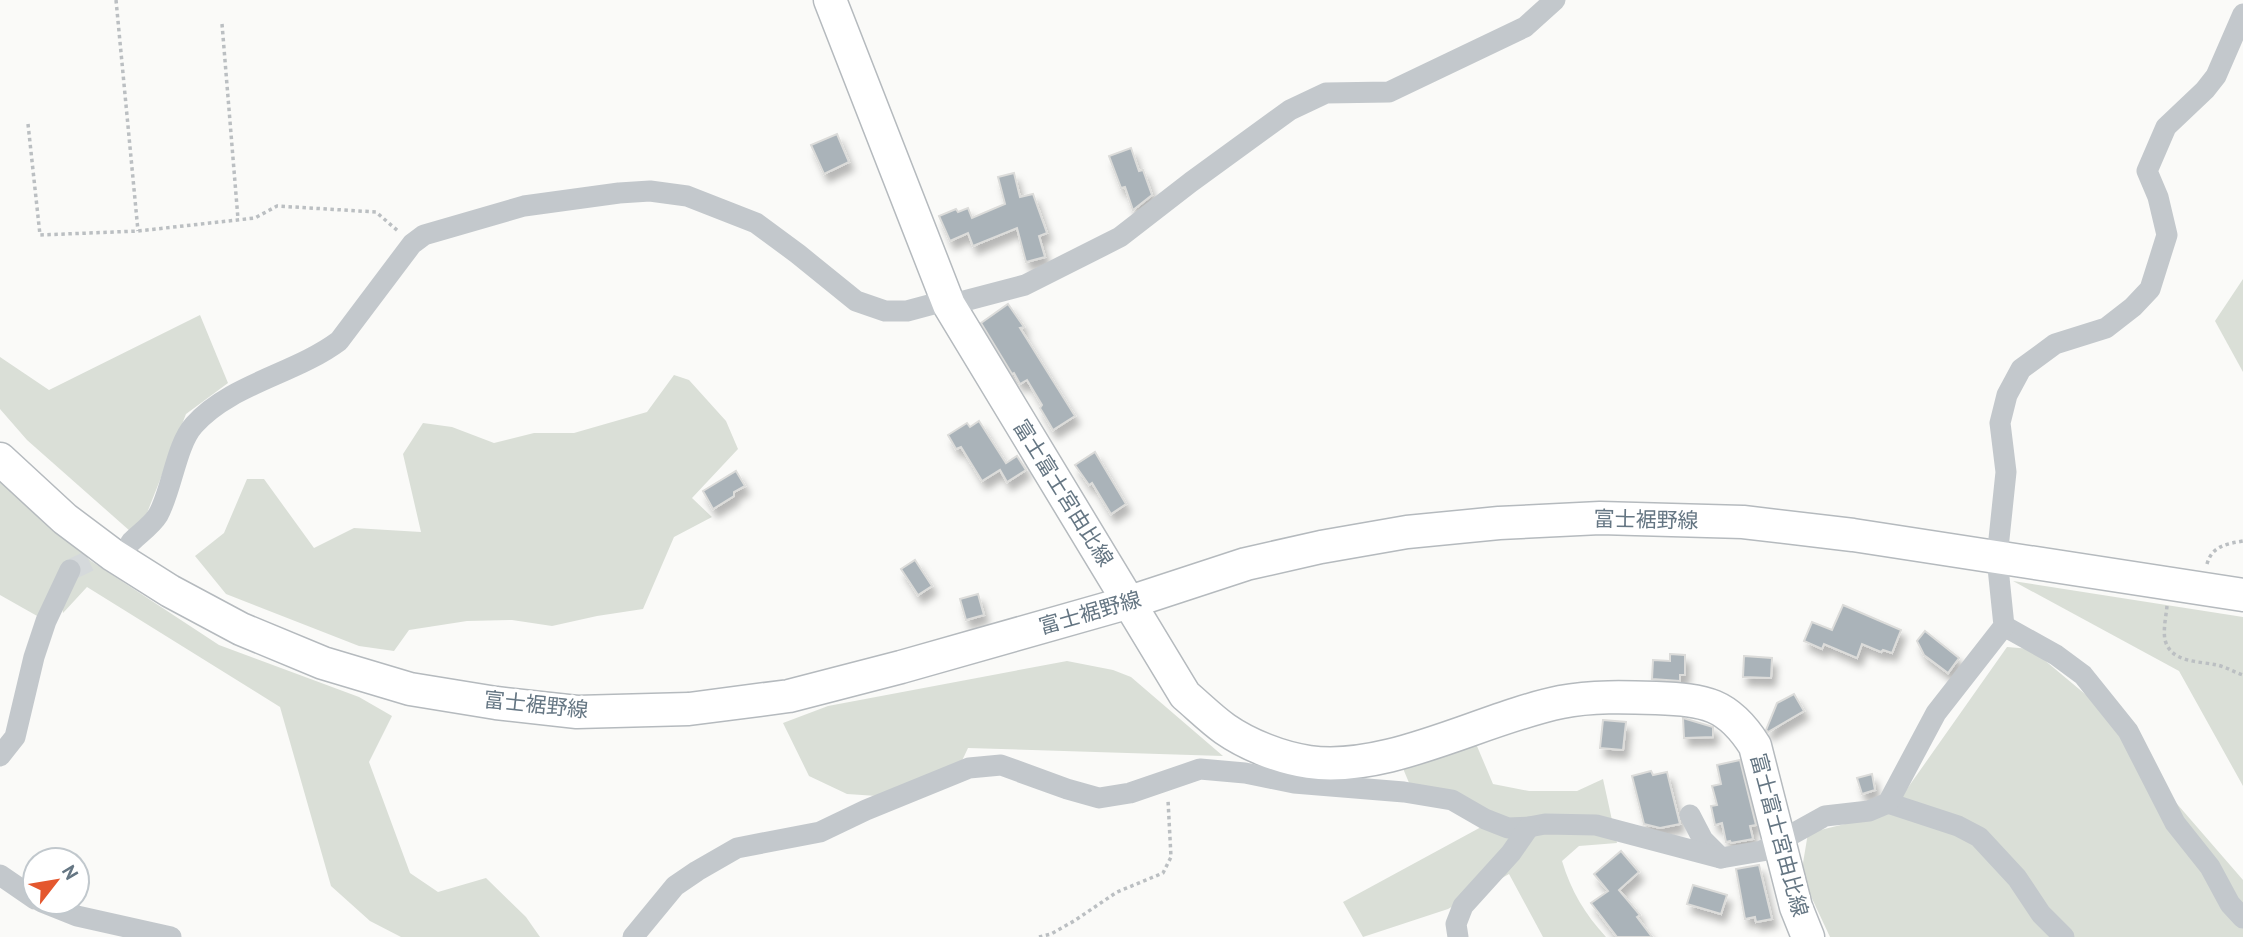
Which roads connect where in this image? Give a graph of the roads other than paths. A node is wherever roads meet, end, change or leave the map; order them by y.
1 (830, 0) edge
2 (1555, 0) edge
3 (2243, 14) edge
4 (949, 302) junction
5 (0, 459) edge
6 (131, 542) tunnel mouth
7 (1997, 558) junction
8 (70, 570) tunnel mouth
9 (2243, 594) edge
10 (1130, 602) junction
11 (2004, 626) junction
12 (0, 756) edge
13 (1888, 803) junction
14 (1690, 815) dead end
15 (1529, 827) junction
16 (1777, 841) junction
17 (1721, 858) junction
18 (0, 875) edge
19 (21, 889) edge
20 (77, 916) edge
21 (2243, 918) edge
22 (171, 937) edge
23 (633, 937) edge
24 (1458, 937) edge
25 (1808, 937) edge
26 (2064, 937) edge

1 - 4 main road, 富士富士宮由比線
2 - 4 street
3 - 7 street
4 - 6 street
4 - 10 main road, 富士富士宮由比線
5 - 10 main road, 富士裾野線
7 - 9 main road, 富士裾野線
7 - 10 main road, 富士裾野線
7 - 11 street
8 - 12 street
10 - 16 main road, 富士富士宮由比線
11 - 13 street
11 - 21 street
13 - 16 street
13 - 26 street
14 - 17 street
15 - 17 street
15 - 23 street
15 - 24 street
16 - 17 street
16 - 25 main road, 富士富士宮由比線
18 - 19 street
20 - 22 street

